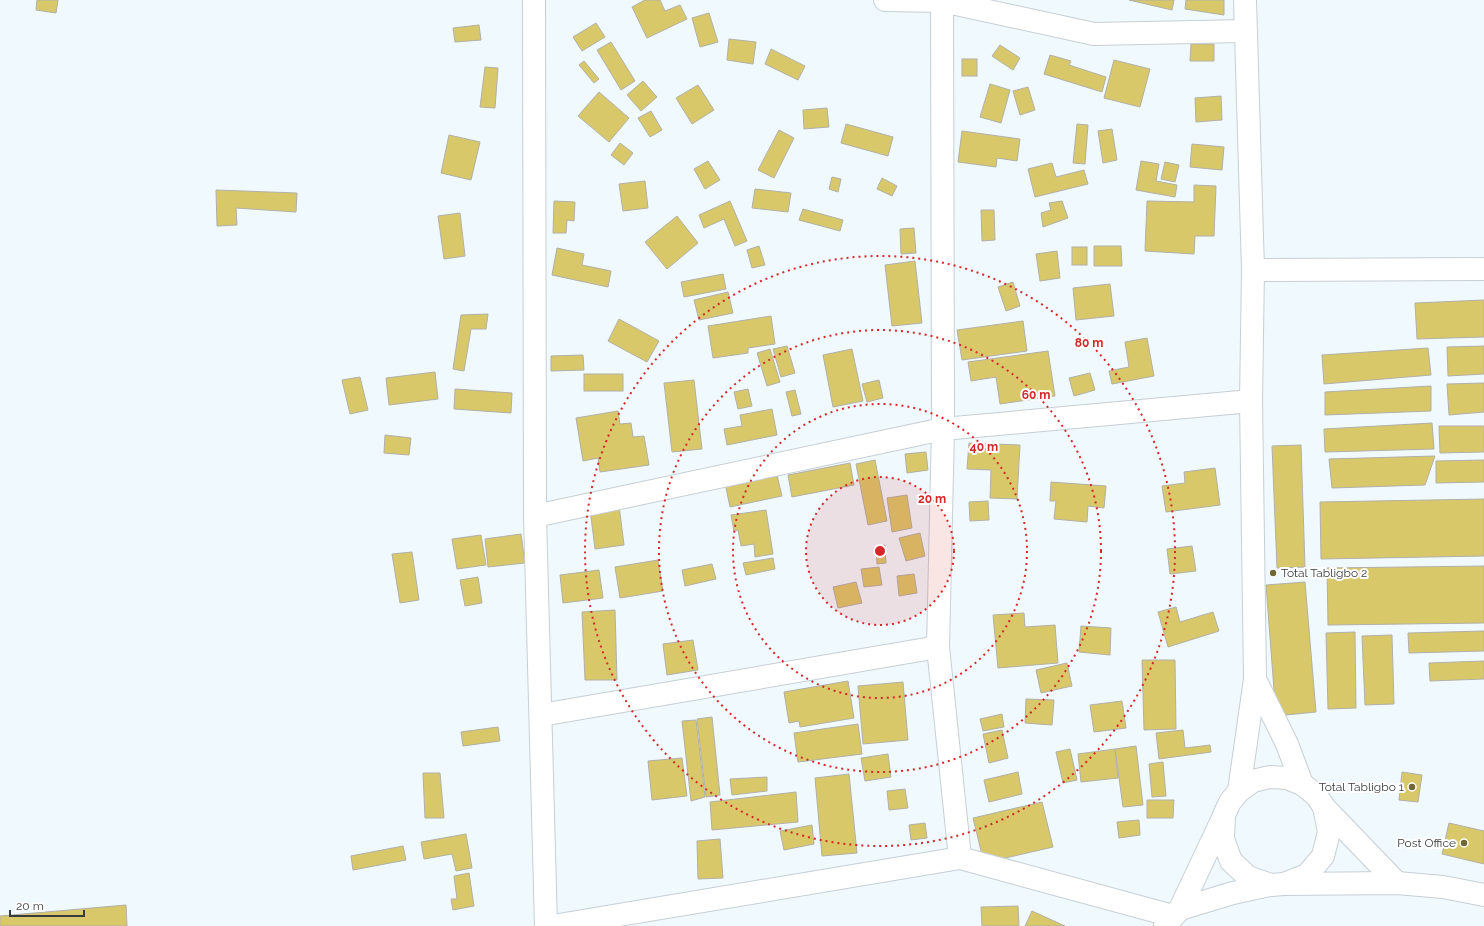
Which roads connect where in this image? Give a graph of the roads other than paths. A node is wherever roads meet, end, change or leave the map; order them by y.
1 (534, 0) edge
2 (884, 0) edge
3 (942, 0) edge
4 (1245, 0) edge
5 (1245, 31) junction
6 (1484, 269) edge
7 (1253, 270) junction
8 (1251, 401) junction
9 (943, 428) junction
10 (535, 516) junction
11 (938, 647) junction
12 (1255, 679) junction
13 (541, 716) junction
14 (1302, 784) junction
15 (1239, 791) junction
16 (1324, 807) junction
17 (1224, 815) junction
18 (960, 858) junction
19 (1397, 883) junction
20 (1278, 884) junction
21 (1484, 895) edge
22 (1173, 917) edge
23 (546, 926) edge
24 (553, 926) edge

1 - 10 street
2 - 3 street
3 - 5 street
3 - 9 street
4 - 5 street
5 - 7 street
6 - 7 street
7 - 8 street
8 - 9 street
8 - 12 street
9 - 10 street
9 - 11 street
10 - 13 street
11 - 13 street
11 - 18 street
12 - 14 street
12 - 15 street
13 - 23 street
14 - 15 street
14 - 16 street
15 - 17 street
16 - 19 street
16 - 20 street
17 - 20 street
17 - 22 street
18 - 22 street
18 - 24 street
19 - 20 street
19 - 21 street
20 - 22 street

